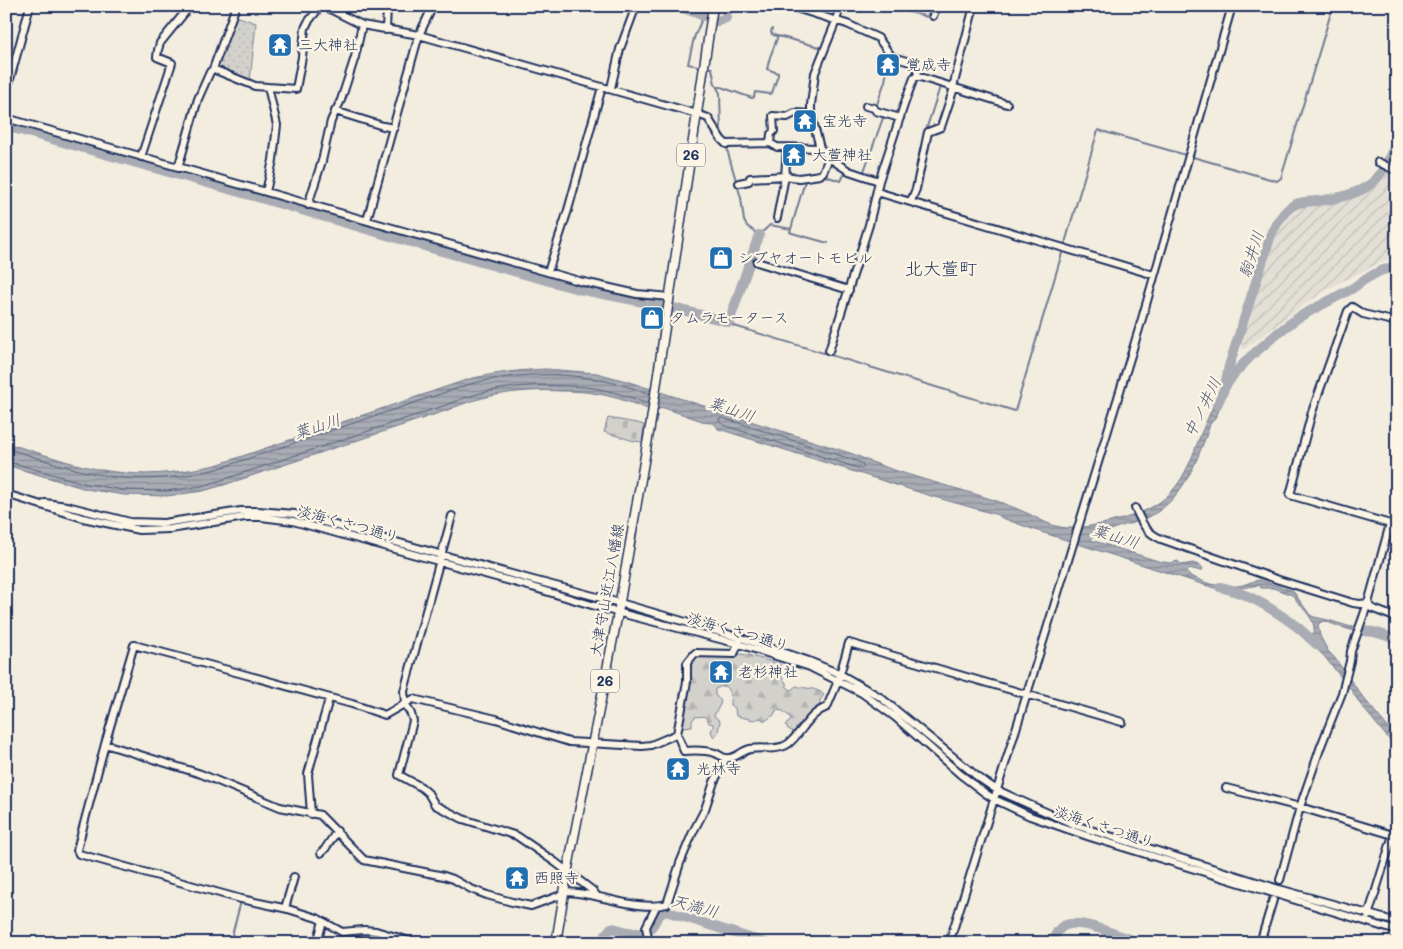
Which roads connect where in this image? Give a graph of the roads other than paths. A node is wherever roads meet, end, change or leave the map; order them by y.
1 (30, 6) edge
2 (190, 6) edge
3 (236, 6) edge
4 (387, 6) edge
5 (433, 6) edge
6 (636, 6) edge
7 (713, 6) edge
8 (787, 6) edge
9 (840, 6) edge
10 (937, 6) edge
11 (974, 6) edge
12 (1232, 6) edge
13 (318, 7) edge
14 (933, 16) dead end
15 (836, 21) junction
16 (362, 25) junction
17 (386, 30) junction
18 (420, 35) junction
19 (213, 69) junction
20 (917, 76) junction
21 (268, 87) junction
22 (602, 87) junction
23 (611, 88) junction
24 (954, 88) junction
25 (6, 94) edge
26 (1006, 104) dead end
27 (866, 106) dead end
28 (335, 111) junction
29 (696, 114) junction
30 (811, 114) junction
31 (6, 118) edge
32 (900, 118) junction
33 (394, 128) junction
34 (770, 144) junction
35 (787, 148) junction
36 (820, 148) junction
37 (141, 157) junction
38 (829, 158) junction
39 (1379, 163) dead end
40 (178, 168) junction
41 (1394, 169) edge
42 (785, 176) junction
43 (879, 181) junction
44 (739, 183) dead end
45 (266, 192) junction
46 (879, 192) junction
47 (911, 201) junction
48 (308, 204) junction
49 (777, 218) dead end
50 (367, 220) junction
51 (757, 262) dead end
52 (548, 272) junction
53 (1154, 275) junction
54 (849, 290) junction
55 (669, 303) junction
56 (1397, 322) edge
57 (830, 351) dead end
58 (6, 494) edge
59 (27, 500) junction
60 (1135, 508) dead end
61 (452, 516) dead end
62 (1394, 525) edge
63 (442, 554) junction
64 (440, 561) junction
65 (620, 603) junction
66 (1368, 603) junction
67 (618, 613) junction
68 (1397, 618) edge
69 (740, 641) junction
70 (839, 678) junction
71 (1028, 694) junction
72 (329, 699) junction
73 (405, 703) junction
74 (1122, 722) dead end
75 (677, 734) junction
76 (105, 744) junction
77 (593, 744) junction
78 (726, 758) junction
79 (1226, 788) dead end
80 (997, 790) junction
81 (994, 799) junction
82 (1300, 807) junction
83 (312, 814) junction
84 (1397, 822) edge
85 (337, 831) junction
86 (1395, 835) edge
87 (321, 852) dead end
88 (568, 871) junction
89 (294, 877) dead end
90 (1280, 880) dead end
91 (565, 893) junction
92 (597, 896) junction
93 (1273, 900) dead end
94 (656, 907) junction
95 (285, 908) junction
96 (1369, 914) junction
97 (323, 921) junction
98 (1366, 922) junction
99 (1397, 922) edge
100 (1397, 931) edge
101 (317, 943) edge
102 (416, 943) edge
103 (556, 943) edge
104 (649, 943) edge
105 (949, 943) edge
106 (1260, 943) edge

1 - 25 street
2 - 37 street
3 - 19 street
4 - 17 street
5 - 18 street
6 - 23 street
7 - 29 main road, 26
8 - 15 street
9 - 15 street
10 - 14 street
11 - 24 street
12 - 53 street
13 - 16 street
13 - 21 street
15 - 20 street
15 - 30 street
16 - 17 street
16 - 28 street
17 - 18 street
18 - 22 street
18 - 33 street
19 - 21 street
19 - 40 street
20 - 24 street
20 - 32 street
21 - 45 street
22 - 23 street
22 - 52 street
23 - 29 street
24 - 26 street
24 - 47 street
27 - 32 street
28 - 33 street
28 - 48 street
29 - 34 street
29 - 55 main road, 26
30 - 34 street
30 - 36 street
31 - 37 street
32 - 43 street
33 - 50 street
34 - 35 street
35 - 36 street
35 - 42 street
36 - 38 street
37 - 40 street
38 - 42 street
38 - 43 street
39 - 41 street
40 - 45 street
42 - 44 street
42 - 49 street
43 - 46 street
45 - 48 street
46 - 47 street
46 - 54 street
47 - 53 street
48 - 50 street
50 - 52 street
51 - 54 street
52 - 55 street
53 - 71 street
54 - 57 street
55 - 65 main road, 大津守山近江八幡線 / 26
56 - 62 street
58 - 59 street, 淡海くさつ通り
59 - 63 street, 淡海くさつ通り
59 - 64 street, 淡海くさつ通り
60 - 66 street
61 - 63 street
62 - 66 street
63 - 64 street
63 - 65 street, 淡海くさつ通り
64 - 67 street, 淡海くさつ通り
64 - 73 street
65 - 67 main road, 大津守山近江八幡線 / 26
65 - 69 street, 淡海くさつ通り
66 - 68 street
66 - 82 street
67 - 69 street, 淡海くさつ通り
67 - 77 main road, 大津守山近江八幡線 / 26
69 - 70 street, 淡海くさつ通り
69 - 75 street
70 - 71 street
70 - 78 street
70 - 80 street, 淡海くさつ通り
70 - 81 street, 淡海くさつ通り
71 - 74 street
71 - 80 street
72 - 73 street
72 - 76 street
72 - 83 street
73 - 77 street
73 - 88 street
75 - 77 street
75 - 78 street
76 - 83 street
76 - 95 street
77 - 88 main road, 大津守山近江八幡線 / 26
78 - 94 street
79 - 82 street
80 - 81 street
80 - 96 street, 淡海くさつ通り
81 - 98 street, 淡海くさつ通り
81 - 105 street
82 - 86 street
82 - 90 street
83 - 85 street
84 - 86 street
85 - 87 street
85 - 91 street
86 - 96 street
88 - 91 main road, 大津守山近江八幡線 / 26
88 - 92 street
89 - 95 street
91 - 92 street
91 - 103 main road, 大津守山近江八幡線 / 26
92 - 94 street
93 - 106 street
94 - 104 street
95 - 97 street
96 - 98 street
96 - 99 street, 淡海くさつ通り
97 - 101 street
97 - 102 street
98 - 100 street, 淡海くさつ通り

